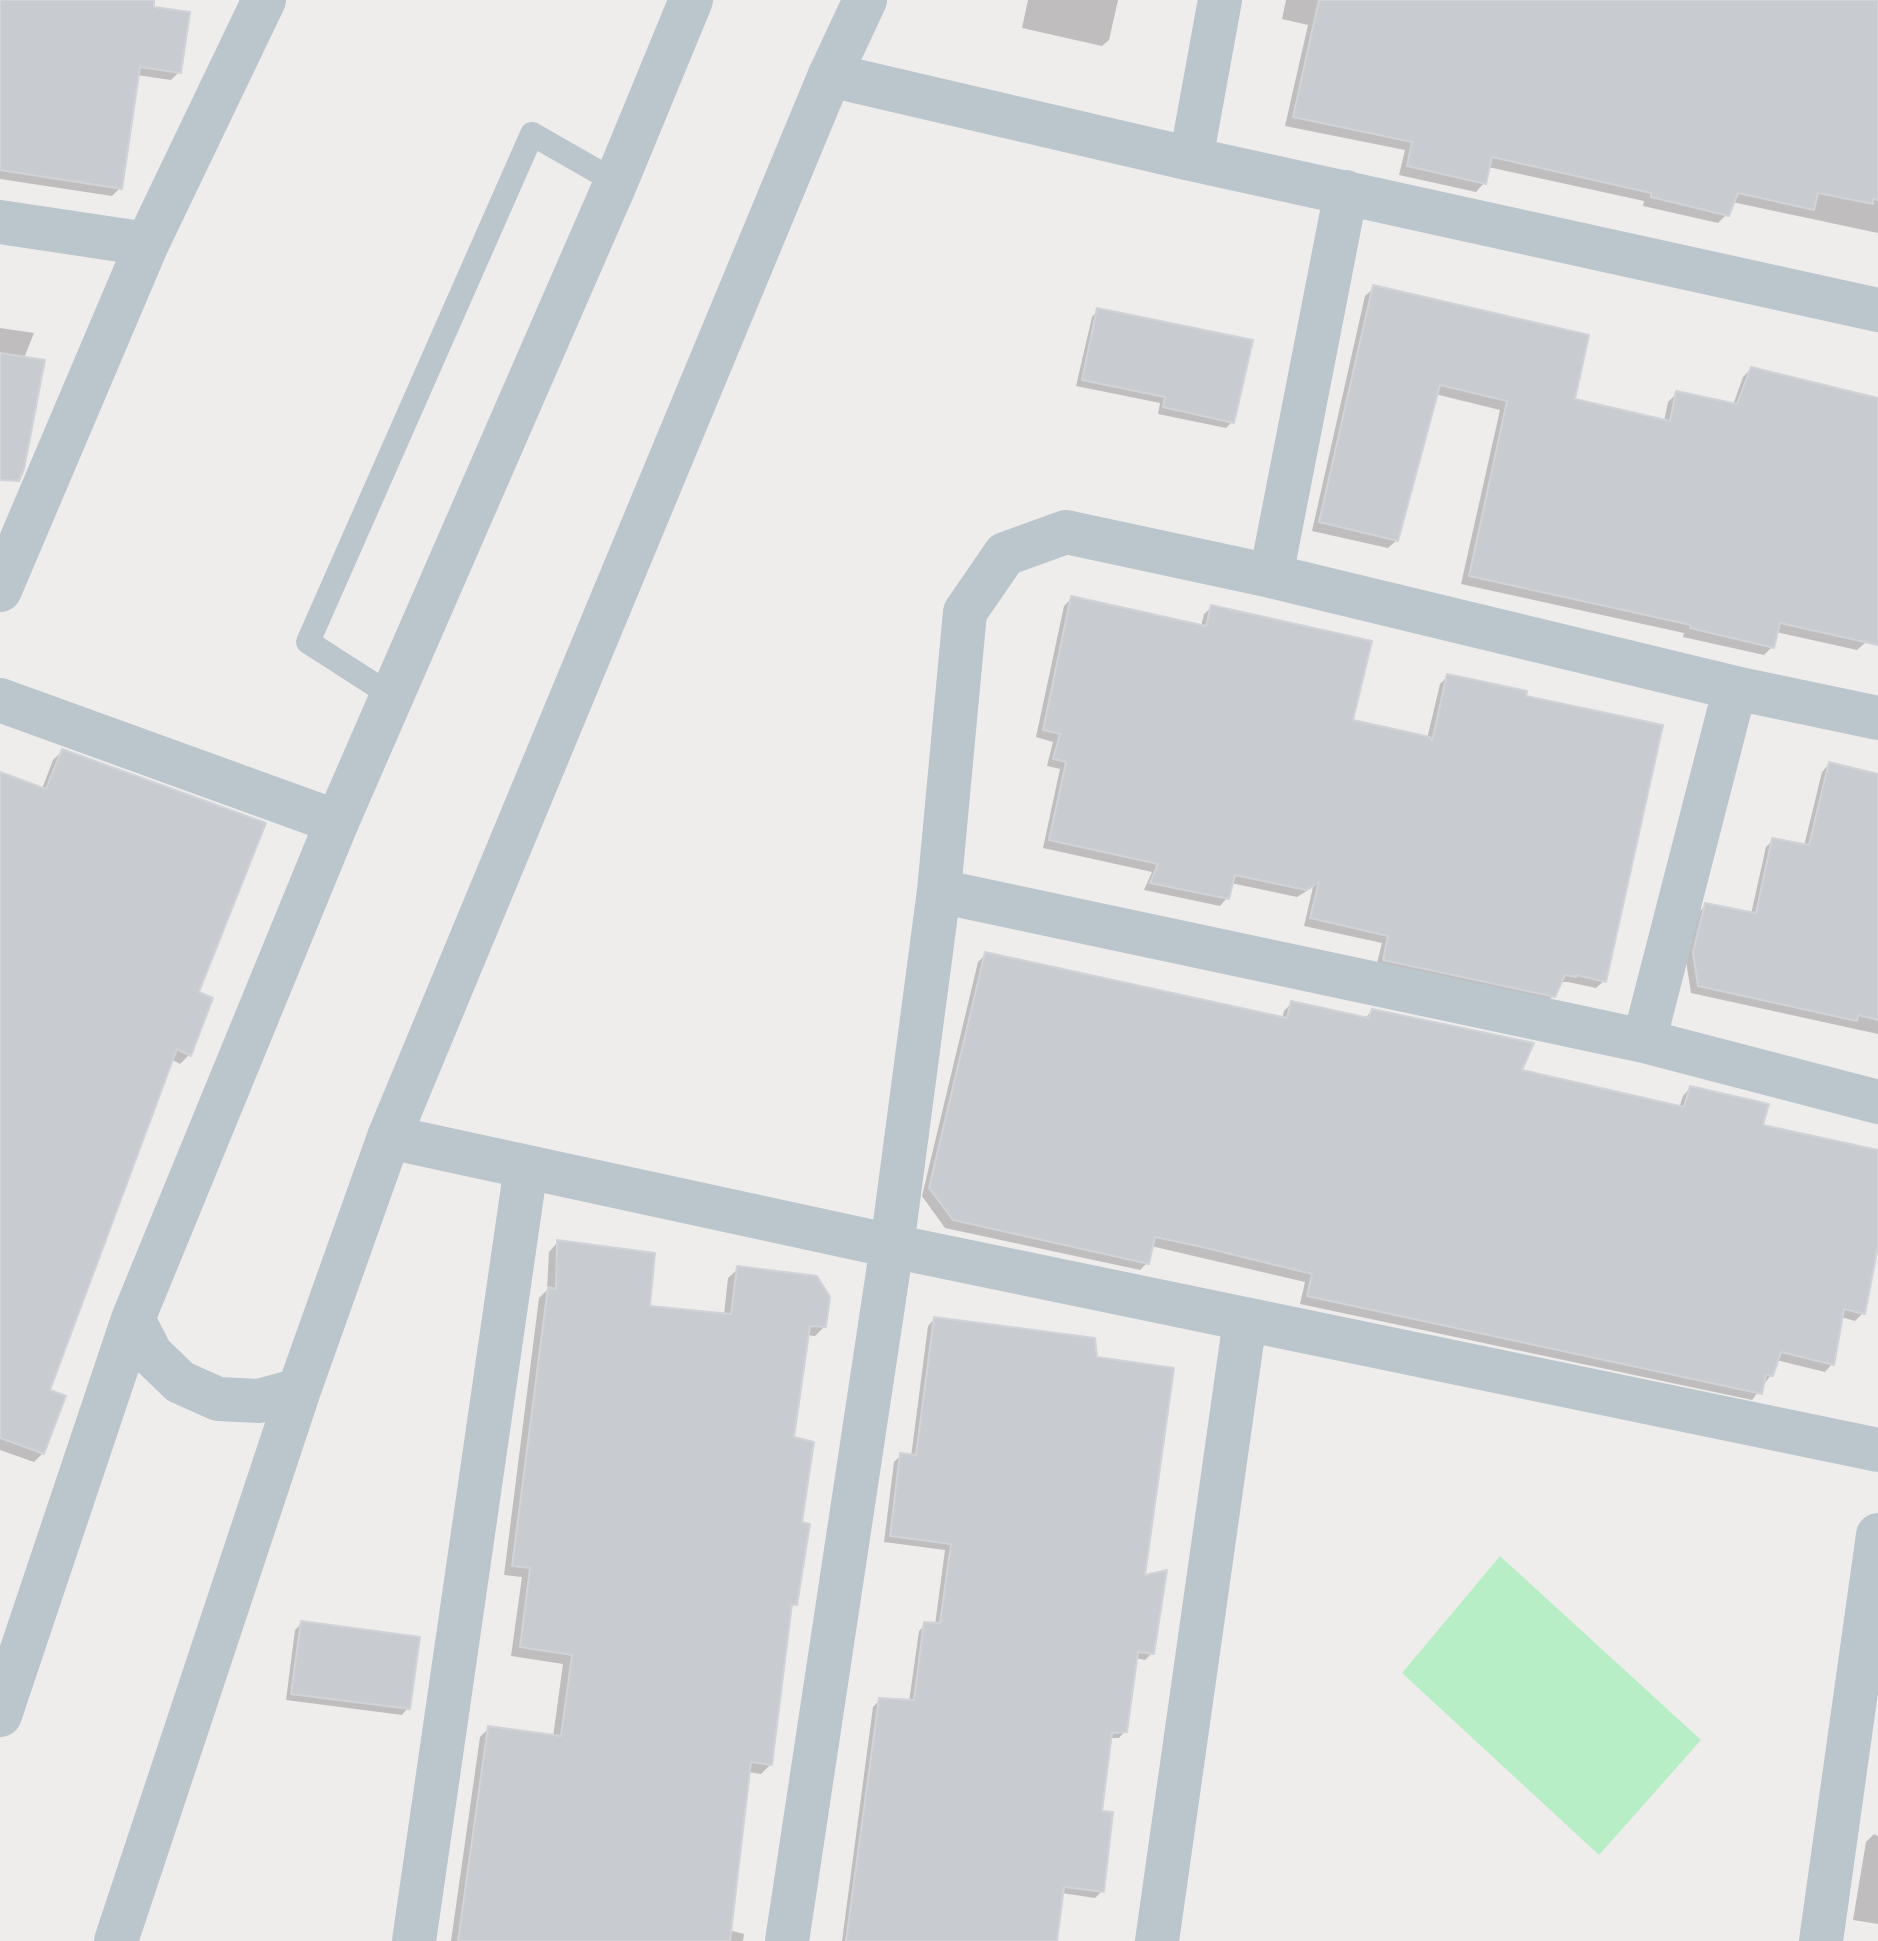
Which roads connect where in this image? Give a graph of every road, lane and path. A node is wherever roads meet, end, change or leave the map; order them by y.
1 (264, 0) edge
2 (865, 0) edge
3 (1220, 0) edge
4 (684, 2) edge
5 (830, 75) junction
6 (1191, 159) junction
7 (616, 182) junction
8 (1346, 192) junction
9 (0, 222) edge
10 (147, 244) junction
11 (1878, 310) edge
12 (1271, 576) junction
13 (0, 590) edge
14 (1735, 688) junction
15 (392, 696) junction
16 (0, 700) edge
17 (1878, 718) edge
18 (337, 822) junction
19 (939, 891) junction
20 (1644, 1041) junction
21 (1878, 1102) edge
22 (389, 1137) junction
23 (526, 1167) junction
24 (892, 1246) junction
25 (133, 1319) junction
26 (1245, 1320) junction
27 (299, 1390) junction
28 (1878, 1450) edge
29 (1878, 1535) edge
30 (0, 1715) edge
31 (116, 1941) edge
32 (414, 1941) edge
33 (787, 1941) edge
34 (1157, 1941) edge
35 (1821, 1941) edge

1 - 10 street
2 - 5 street
3 - 6 street
4 - 7 street
5 - 6 street
5 - 22 street
6 - 8 street
7 - 15 street
7 - 15 lane
8 - 11 street
8 - 12 street
9 - 10 street
10 - 13 street
12 - 14 street
12 - 19 street
14 - 17 street
14 - 20 street
15 - 18 street
16 - 18 street
18 - 25 street
19 - 20 street
19 - 24 street
20 - 21 street
22 - 23 street
22 - 27 street
23 - 24 street
23 - 32 street
24 - 26 street
24 - 33 street
25 - 27 street
25 - 30 street
26 - 28 street
26 - 34 street
27 - 31 street
29 - 35 street

